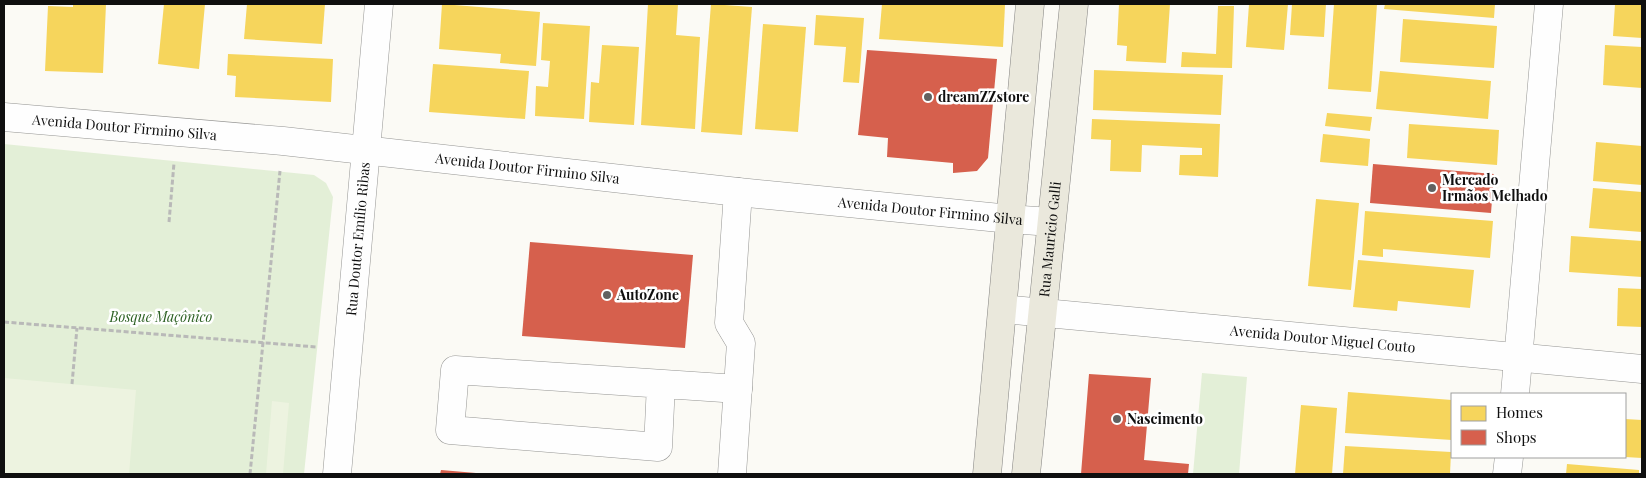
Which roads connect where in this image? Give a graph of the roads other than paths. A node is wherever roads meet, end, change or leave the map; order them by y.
1 (379, 4) edge
2 (1030, 4) edge
3 (1074, 4) edge
4 (1549, 4) edge
5 (4, 117) edge
6 (366, 150) junction
7 (738, 192) junction
8 (1010, 219) junction
9 (1051, 222) junction
10 (1003, 309) junction
11 (1042, 312) junction
12 (1518, 357) junction
13 (1642, 370) edge
14 (661, 384) junction
15 (738, 389) junction
16 (1515, 393) edge
17 (1509, 458) edge
18 (337, 474) edge
19 (732, 474) edge
20 (987, 474) edge
21 (1026, 474) edge
22 (1507, 474) edge

1 - 6 street, Rua Doutor Emílio Ribas
2 - 8 main road
3 - 9 main road, Rua Mauricio Galli
4 - 12 street
5 - 6 street, Avenida Doutor Firmino Silva
6 - 7 street, Avenida Doutor Firmino Silva
6 - 18 street, Rua Doutor Emílio Ribas
7 - 8 street, Avenida Doutor Firmino Silva
7 - 15 street
8 - 9 street, Avenida Doutor Firmino Silva
8 - 10 main road
9 - 11 main road, Rua Mauricio Galli
10 - 11 street, Avenida Doutor Miguel Couto
10 - 20 main road
11 - 12 street, Avenida Doutor Miguel Couto
11 - 21 main road, Rua Mauricio Galli
12 - 13 street, Avenida Doutor Miguel Couto
12 - 16 street
14 - 14 street
14 - 15 street
15 - 19 street
17 - 22 street

